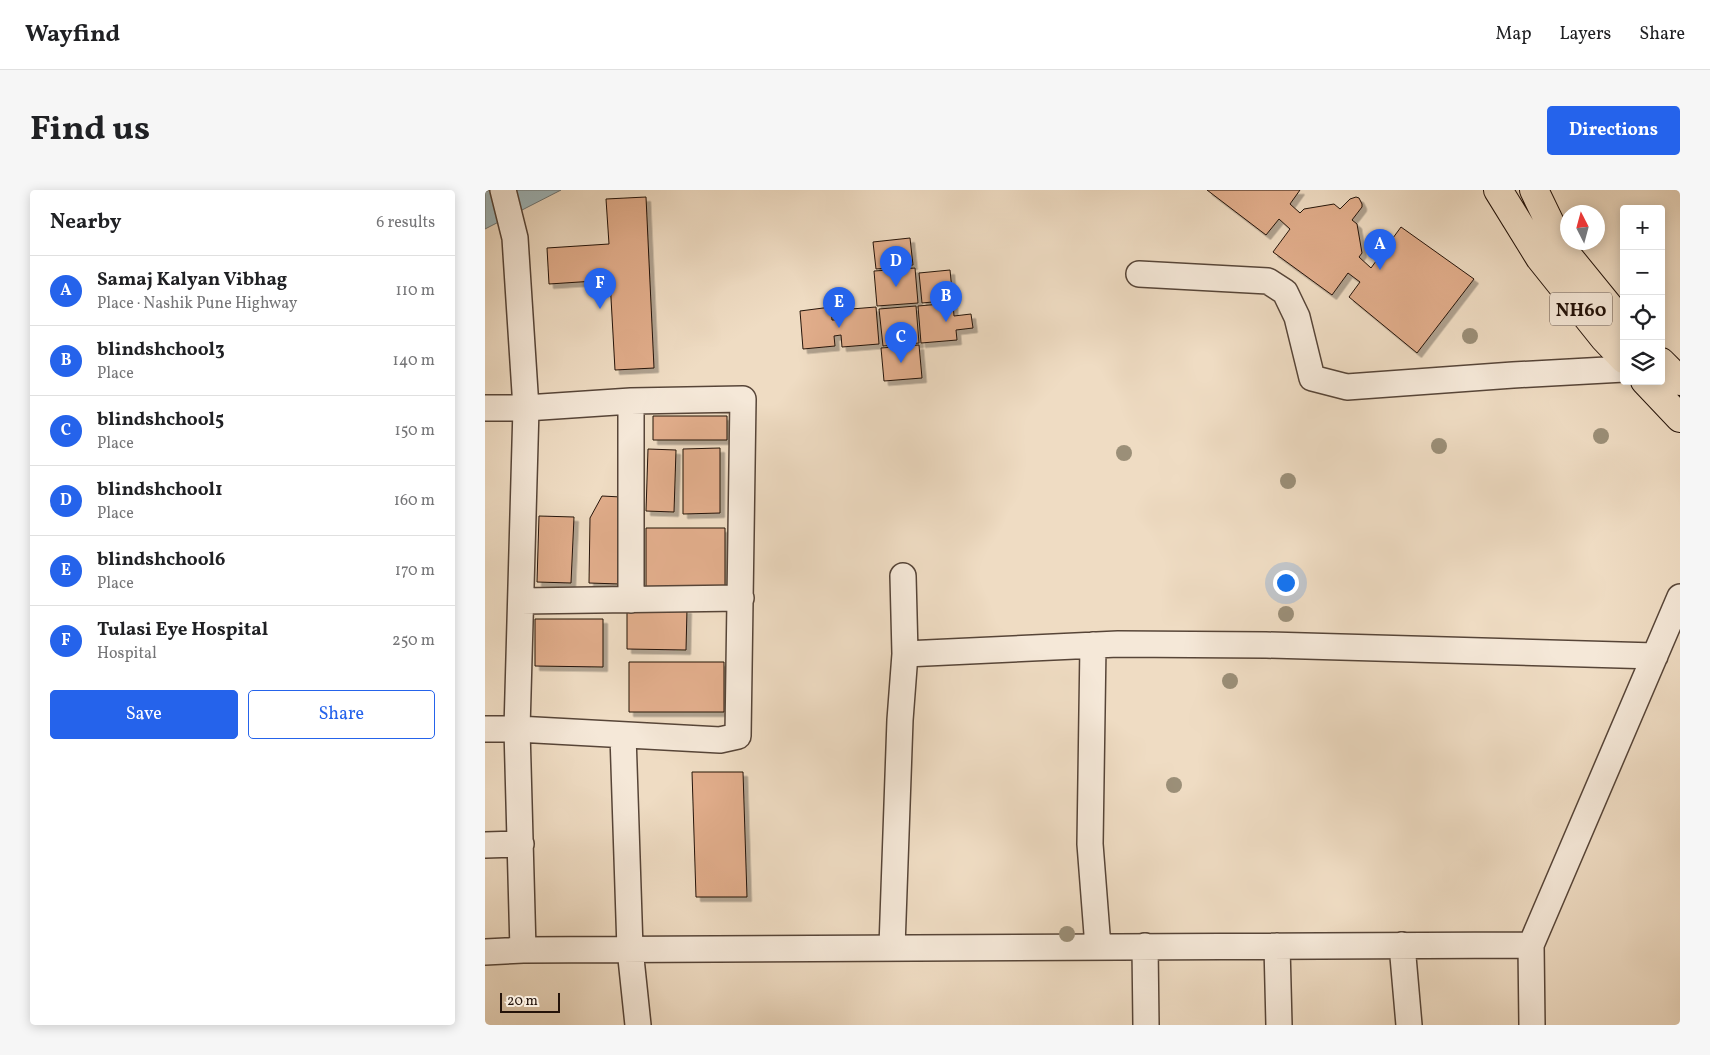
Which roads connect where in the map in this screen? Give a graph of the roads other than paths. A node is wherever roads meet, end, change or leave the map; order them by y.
1 (503, 190) edge
2 (1498, 190) edge
3 (1534, 190) edge
4 (1139, 274) dead end
5 (1620, 320) edge
6 (1620, 355) edge
7 (1665, 366) edge
8 (1620, 369) edge
9 (1680, 381) edge
10 (1649, 385) edge
11 (631, 401) junction
12 (485, 408) edge
13 (525, 408) junction
14 (1680, 418) edge
15 (903, 576) dead end
16 (1680, 597) edge
17 (741, 598) junction
18 (631, 600) junction
19 (521, 601) junction
20 (1093, 645) junction
21 (905, 654) junction
22 (1655, 656) junction
23 (485, 729) edge
24 (517, 729) junction
25 (623, 734) junction
26 (521, 844) junction
27 (485, 845) edge
28 (1531, 945) junction
29 (1145, 946) junction
30 (1277, 946) junction
31 (1402, 946) junction
32 (892, 947) junction
33 (1098, 947) junction
34 (630, 949) junction
35 (523, 950) junction
36 (485, 952) edge
37 (637, 1025) edge
38 (1147, 1025) edge
39 (1279, 1025) edge
40 (1409, 1025) edge
41 (1532, 1025) edge

1 - 13 street
2 - 6 highway, NH60
3 - 5 highway, NH60
4 - 8 street
7 - 9 highway
10 - 14 highway
11 - 13 street
11 - 17 street
11 - 18 street
12 - 13 street
13 - 19 street
15 - 21 street
16 - 22 street
17 - 18 street
17 - 25 street
18 - 19 street
19 - 24 street
20 - 21 street
20 - 22 street
20 - 33 street
21 - 32 street
22 - 28 street
23 - 24 street
24 - 25 street
24 - 26 street
25 - 34 street
26 - 27 street
26 - 35 street
28 - 31 street
28 - 41 street
29 - 30 street
29 - 33 street
29 - 38 street
30 - 31 street
30 - 39 street
31 - 40 street
32 - 33 street
32 - 34 street
34 - 35 street
34 - 37 street
35 - 36 street

